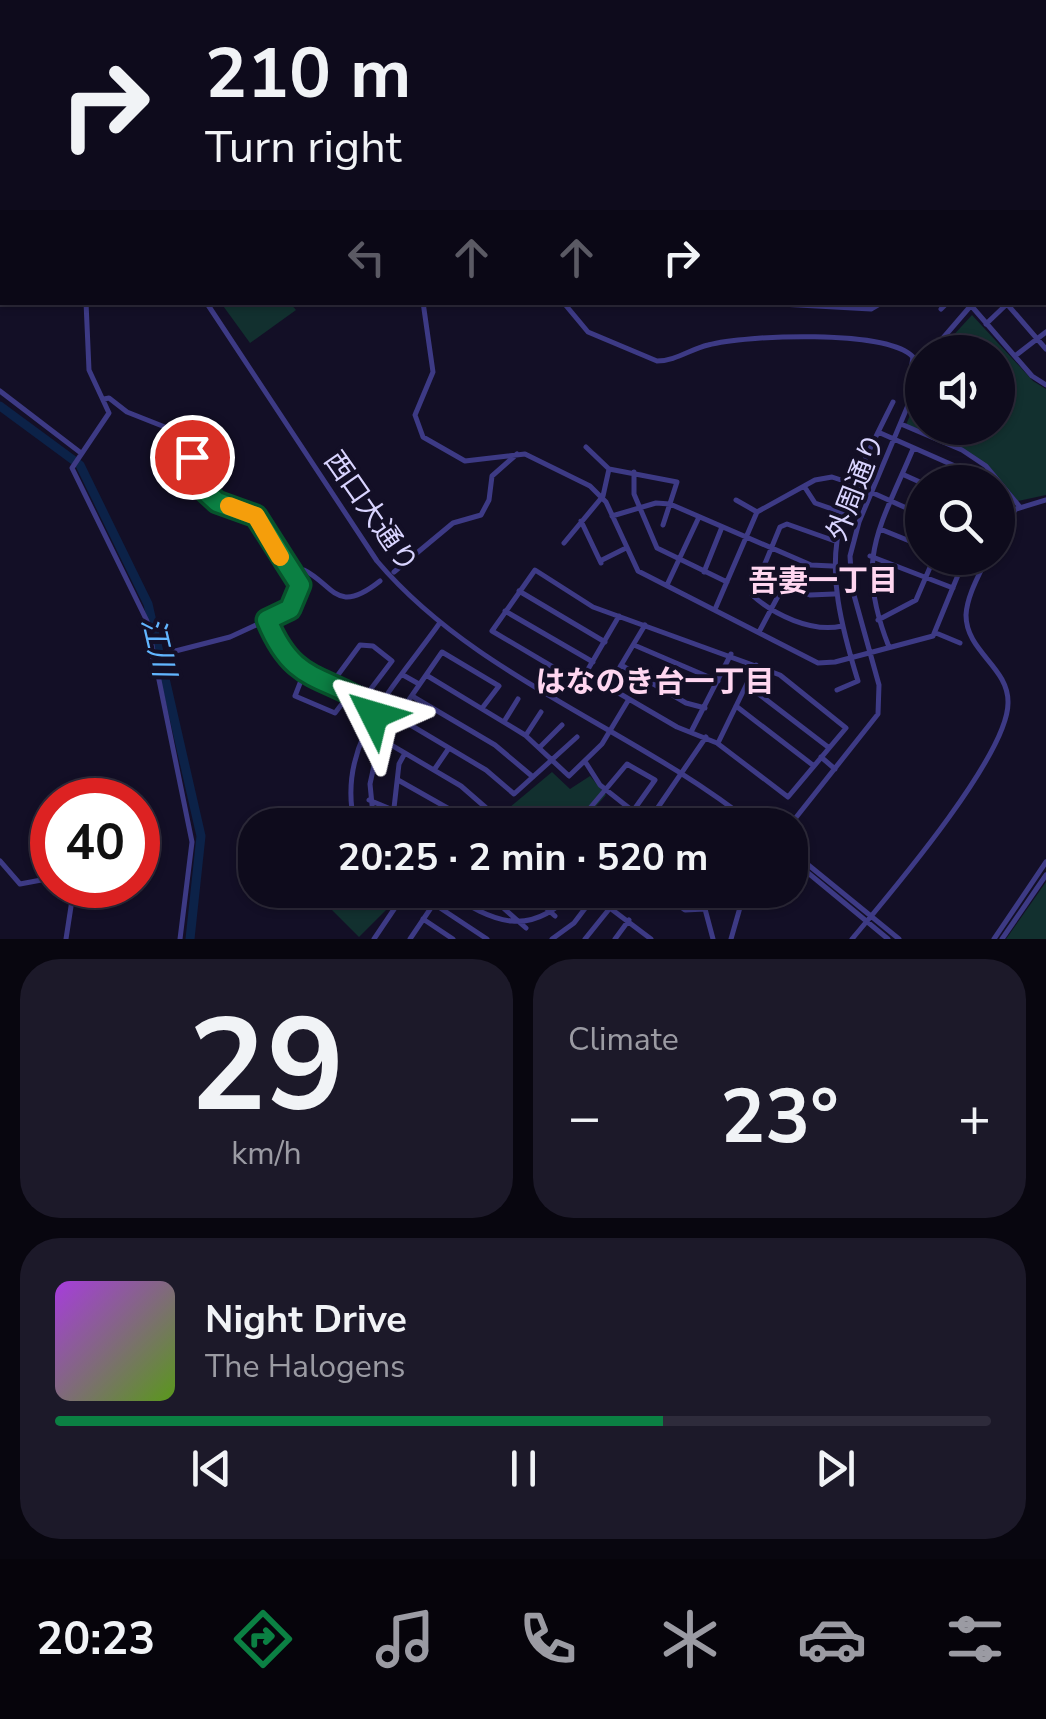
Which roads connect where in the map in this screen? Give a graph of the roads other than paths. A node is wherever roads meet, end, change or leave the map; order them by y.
1 (86, 305) edge
2 (208, 305) edge
3 (423, 305) edge
4 (566, 305) edge
5 (821, 305) edge
6 (877, 305) edge
7 (944, 305) edge
8 (970, 305) edge
9 (972, 305) edge
10 (1006, 305) edge
11 (1010, 305) edge
12 (941, 308) dead end
13 (986, 324) junction
14 (1046, 332) edge
15 (946, 335) edge
16 (996, 335) edge
17 (1036, 338) junction
18 (1046, 349) edge
19 (905, 350) edge
20 (1015, 356) joint
21 (1046, 385) edge
22 (0, 391) edge
23 (104, 400) junction
24 (893, 402) dead end
25 (905, 414) edge
26 (901, 424) junction
27 (878, 432) junction
28 (894, 440) junction
29 (586, 447) dead end
30 (913, 449) junction
31 (518, 453) junction
32 (81, 455) junction
33 (946, 465) edge
34 (609, 469) junction
35 (634, 472) junction
36 (902, 474) junction
37 (905, 475) edge
38 (853, 484) junction
39 (804, 486) junction
40 (871, 494) junction
41 (601, 496) junction
42 (736, 500) dead end
43 (1046, 500) edge
44 (891, 503) junction
45 (670, 504) junction
46 (1020, 507) junction
47 (640, 508) junction
48 (905, 509) edge
49 (757, 512) junction
50 (842, 512) junction
51 (1015, 513) edge
52 (612, 516) junction
53 (699, 517) junction
54 (581, 521) junction
55 (663, 525) dead end
56 (722, 527) junction
57 (880, 529) junction
58 (746, 538) junction
59 (905, 539) edge
60 (835, 541) junction
61 (564, 543) dead end
62 (770, 548) junction
63 (624, 550) junction
64 (870, 556) junction
65 (679, 562) junction
66 (832, 566) junction
67 (394, 572) dead end
68 (704, 572) junction
69 (927, 575) edge
70 (958, 575) edge
71 (979, 575) edge
72 (925, 580) junction
73 (380, 581) dead end
74 (727, 582) junction
75 (300, 585) junction
76 (667, 585) junction
77 (953, 588) junction
78 (518, 590) junction
79 (834, 594) junction
80 (716, 607) junction
81 (772, 609) junction
82 (505, 611) junction
83 (619, 616) junction
84 (267, 620) junction
85 (878, 620) junction
86 (439, 624) junction
87 (645, 625) junction
88 (842, 626) junction
89 (758, 632) junction
90 (936, 633) junction
91 (605, 642) junction
92 (960, 643) dead end
93 (634, 646) junction
94 (888, 647) junction
95 (870, 652) junction
96 (731, 654) junction
97 (152, 656) junction
98 (851, 657) junction
99 (593, 662) junction
100 (621, 665) junction
101 (756, 665) junction
102 (304, 673) junction
103 (426, 674) junction
104 (586, 674) junction
105 (403, 675) junction
106 (718, 680) junction
107 (332, 684) junction
108 (419, 684) junction
109 (747, 685) junction
110 (608, 687) junction
111 (838, 690) dead end
112 (352, 692) junction
113 (412, 696) junction
114 (363, 699) junction
115 (518, 699) dead end
116 (630, 699) junction
117 (736, 706) junction
118 (483, 708) junction
119 (705, 708) junction
120 (377, 710) junction
121 (541, 712) dead end
122 (504, 720) junction
123 (562, 725) dead end
124 (364, 728) junction
125 (612, 729) junction
126 (692, 730) junction
127 (526, 735) junction
128 (577, 736) dead end
129 (706, 736) junction
130 (380, 738) junction
131 (717, 743) junction
132 (540, 747) junction
133 (449, 748) junction
134 (828, 748) junction
135 (405, 753) junction
136 (821, 757) junction
137 (552, 759) junction
138 (586, 762) junction
139 (814, 766) junction
140 (836, 769) junction
141 (434, 770) junction
142 (683, 773) junction
143 (533, 776) junction
144 (398, 780) junction
145 (606, 789) junction
146 (369, 800) junction
147 (351, 808) edge
148 (371, 808) edge
149 (394, 808) joint
150 (447, 808) edge
151 (486, 808) edge
152 (590, 808) edge
153 (629, 808) edge
154 (635, 808) edge
155 (658, 808) edge
156 (731, 808) edge
157 (804, 808) edge
158 (0, 861) edge
159 (1046, 862) edge
160 (808, 866) edge
161 (808, 872) edge
162 (1046, 875) edge
163 (30, 882) edge
164 (72, 908) edge
165 (397, 908) edge
166 (431, 908) edge
167 (442, 908) edge
168 (472, 908) edge
169 (503, 908) edge
170 (546, 908) edge
171 (560, 908) edge
172 (586, 908) edge
173 (610, 908) joint
174 (682, 908) edge
175 (740, 908) edge
176 (555, 916) junction
177 (423, 919) junction
178 (869, 919) junction
179 (628, 920) junction
180 (526, 928) junction
181 (66, 939) edge
182 (180, 939) edge
183 (374, 939) edge
184 (410, 939) edge
185 (453, 939) edge
186 (488, 939) edge
187 (552, 939) edge
188 (585, 939) edge
189 (615, 939) edge
190 (651, 939) edge
191 (713, 939) edge
192 (731, 939) edge
193 (852, 939) edge
194 (888, 939) edge
195 (900, 939) edge
196 (994, 939) edge
197 (1002, 939) edge

1 - 23 street
2 - 86 street, 西口大通り
3 - 31 street
4 - 19 street
5 - 6 street
7 - 12 street
8 - 15 street
9 - 13 street
10 - 13 street
11 - 17 street
13 - 16 street
14 - 17 street
17 - 18 street
17 - 20 street
20 - 21 street
22 - 32 street
23 - 32 street
23 - 75 street
24 - 27 street
25 - 26 street, 外周通り
26 - 28 street, 外周通り
26 - 46 street
27 - 28 street
27 - 38 street
28 - 30 street
28 - 40 street, 外周通り
29 - 34 street
30 - 33 street
30 - 36 street
31 - 41 street
31 - 67 street
32 - 97 street
34 - 35 street
34 - 41 street
35 - 45 street
35 - 47 street
36 - 37 street
36 - 44 street
38 - 39 street
38 - 40 street
38 - 50 street
39 - 49 street
39 - 50 street
40 - 44 street
40 - 95 street, 外周通り
41 - 52 street
41 - 54 street
42 - 49 street
43 - 46 street
44 - 48 street
44 - 57 street
45 - 47 street
45 - 53 street
45 - 55 street
46 - 51 street
47 - 52 street
47 - 65 street
49 - 58 street
50 - 60 street
52 - 63 street
53 - 56 street
53 - 65 street
54 - 61 street
54 - 63 street
56 - 58 street
56 - 68 street
57 - 59 street
57 - 64 street
58 - 62 street
58 - 74 street
60 - 62 street
60 - 66 street
62 - 66 street
62 - 81 street
63 - 76 street
64 - 72 street
64 - 85 street
65 - 68 street
65 - 76 street
66 - 79 street
68 - 74 street
69 - 72 street
70 - 77 street
71 - 178 street
72 - 77 street
72 - 85 street
73 - 75 street
74 - 80 street
75 - 84 street
76 - 80 street
77 - 90 street
78 - 82 street
78 - 83 street
78 - 91 street
79 - 81 street
79 - 88 street
80 - 89 street
81 - 88 street
81 - 89 street
82 - 99 street
82 - 104 street
83 - 87 street
83 - 91 street
84 - 97 street
84 - 102 street
85 - 94 street
86 - 105 street
86 - 125 street, 西口大通り
87 - 93 street
87 - 96 street
88 - 98 street
89 - 98 street
90 - 92 street
90 - 94 street
91 - 99 street
93 - 100 street
93 - 106 street
94 - 95 street
95 - 98 street
95 - 140 street, 外周通り
96 - 101 street
96 - 106 street
97 - 182 street
98 - 111 street
99 - 104 street
100 - 110 street
100 - 119 street
101 - 109 street
101 - 134 street
102 - 107 street
102 - 112 street
103 - 108 street
103 - 118 street
103 - 118 street
104 - 110 street
105 - 108 street
105 - 120 street
106 - 119 street
107 - 112 street
107 - 114 street
108 - 113 street
109 - 117 street
109 - 134 street
110 - 116 street
112 - 114 street
113 - 133 street
113 - 143 street
114 - 120 street
115 - 122 street
116 - 125 street
116 - 126 street
117 - 131 street
117 - 139 street
118 - 122 street
119 - 126 street
120 - 124 street
121 - 127 street
122 - 127 street
123 - 132 street
124 - 130 street
124 - 147 street
125 - 138 street
125 - 142 street, 西口大通り
126 - 129 street
127 - 132 street
128 - 137 street
129 - 131 street
129 - 142 street
130 - 135 street
130 - 146 street
131 - 139 street
132 - 137 street
133 - 141 street
133 - 143 street
134 - 136 street
135 - 141 street
135 - 144 street
136 - 139 street
136 - 140 street
137 - 138 street
137 - 143 street
138 - 145 street
140 - 157 street, 外周通り
141 - 151 street
142 - 155 street
142 - 156 street, 西口大通り
144 - 149 street
144 - 150 street
145 - 152 street
145 - 153 street
145 - 154 street
146 - 148 street
146 - 149 street
158 - 163 street
159 - 196 street
160 - 178 street
161 - 178 street
162 - 197 street
164 - 181 street
165 - 183 street
166 - 177 street
167 - 186 street
168 - 180 street
169 - 180 street
170 - 176 street
171 - 176 street
172 - 187 street
173 - 179 street
173 - 188 street
174 - 191 street
175 - 192 street
176 - 180 street
177 - 184 street
177 - 185 street
178 - 193 street
178 - 194 street
178 - 195 street
179 - 189 street
179 - 190 street

